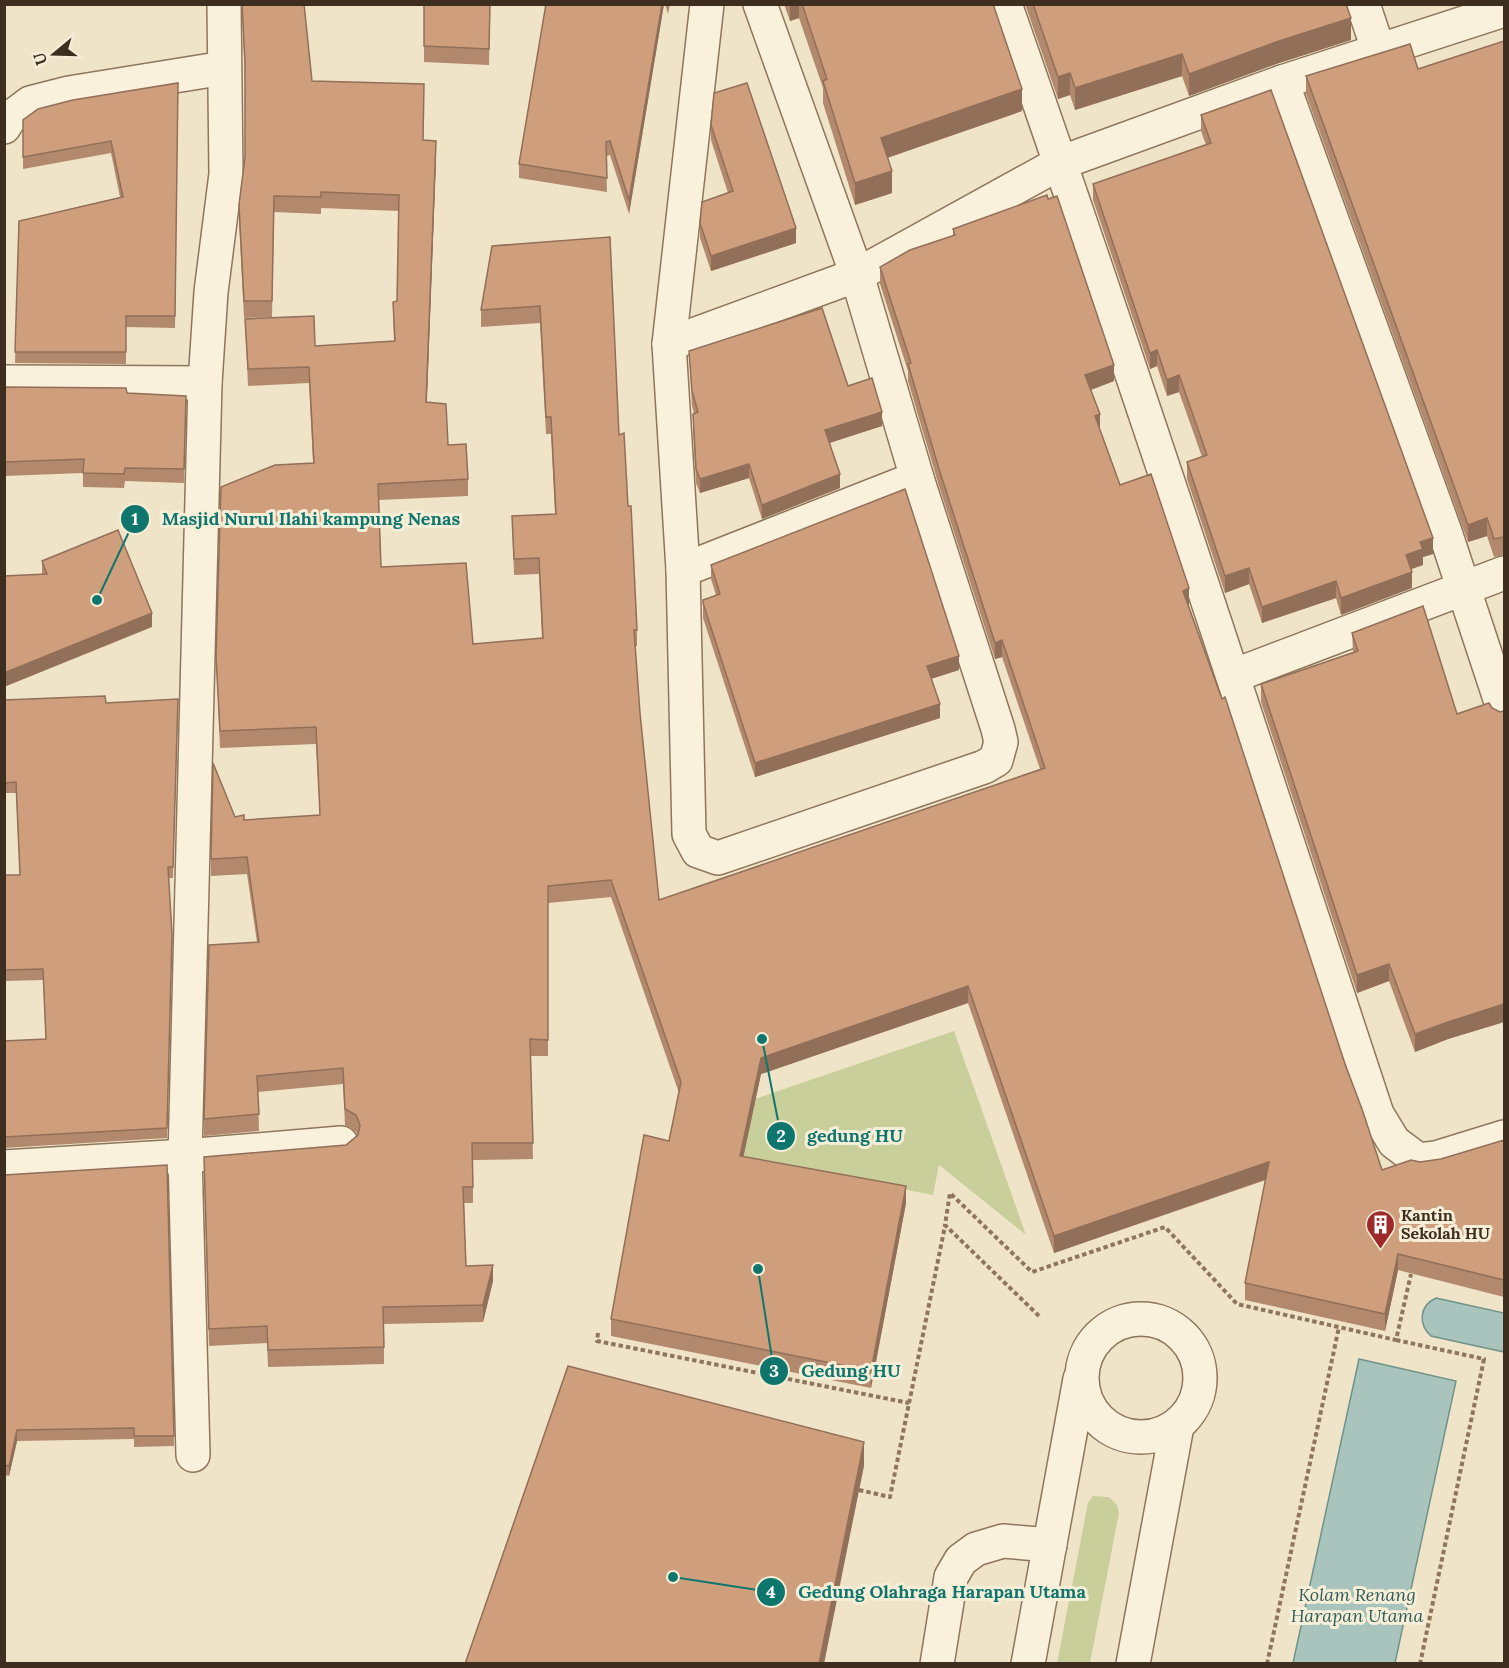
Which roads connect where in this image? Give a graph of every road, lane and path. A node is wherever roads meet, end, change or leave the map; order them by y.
1 (224, 4) edge
2 (708, 4) edge
3 (760, 4) edge
4 (1005, 4) edge
5 (1363, 4) edge
6 (1504, 10) edge
7 (1379, 52) junction
8 (224, 68) junction
9 (1281, 82) junction
10 (4, 127) edge
11 (1060, 163) junction
12 (857, 275) junction
13 (669, 344) junction
14 (4, 382) edge
15 (206, 383) junction
16 (917, 478) junction
17 (683, 570) junction
18 (1504, 573) edge
19 (1464, 587) junction
20 (1233, 676) junction
21 (1504, 711) edge
22 (1504, 1137) edge
23 (341, 1143) edge
24 (184, 1156) junction
25 (4, 1167) edge
26 (945, 1225) junction
27 (1411, 1274) edge
28 (1039, 1316) dead end
29 (1339, 1326) junction
30 (598, 1333) dead end
31 (1396, 1340) junction
32 (1081, 1373) junction
33 (909, 1402) junction
34 (1177, 1426) junction
35 (193, 1455) dead end
36 (859, 1490) edge
37 (1050, 1545) junction
38 (937, 1664) edge
39 (1028, 1664) edge
40 (1132, 1664) edge
41 (1268, 1664) edge
42 (1420, 1664) edge

1 - 8 street
2 - 13 street
3 - 12 street
4 - 11 street
5 - 7 street
6 - 7 street
7 - 9 street
8 - 10 street
8 - 15 street
9 - 11 street
9 - 19 street
11 - 12 street
11 - 20 street
12 - 13 street
12 - 16 street
13 - 17 street
14 - 15 street
15 - 24 street
16 - 17 street
16 - 17 street
18 - 19 street
19 - 20 street
19 - 21 street
20 - 22 street
23 - 24 street
24 - 25 street
24 - 35 street
26 - 28 path
26 - 29 path
26 - 33 path
27 - 31 path
29 - 31 path
29 - 41 path
30 - 33 path
31 - 42 path
32 - 34 street
32 - 34 street
32 - 37 street
33 - 36 path
34 - 40 street
37 - 38 street
37 - 39 street

